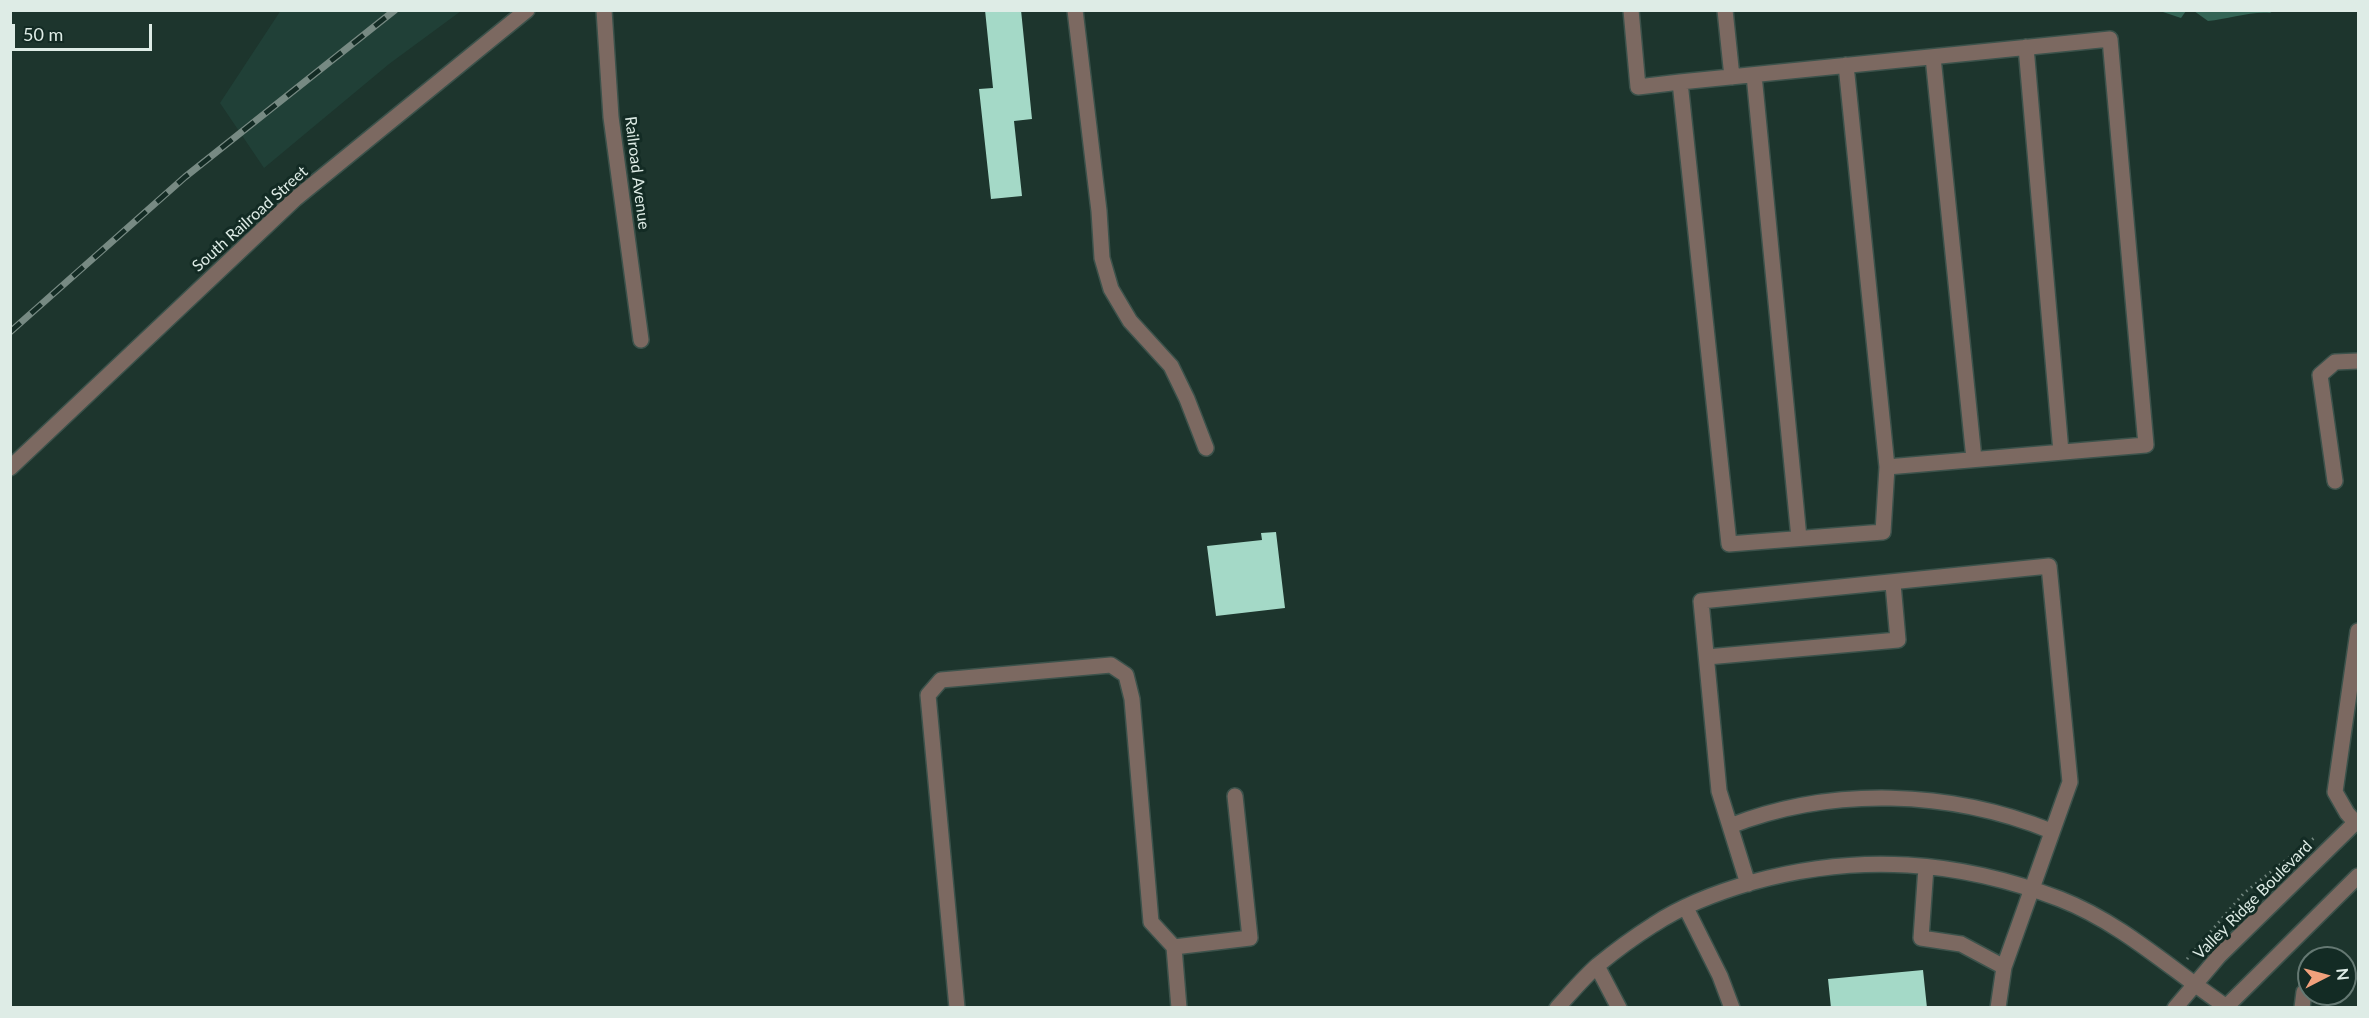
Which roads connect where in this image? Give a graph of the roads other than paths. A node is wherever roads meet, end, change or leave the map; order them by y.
1 (527, 10) edge
2 (604, 10) edge
3 (1075, 10) edge
4 (1631, 10) edge
5 (1725, 10) edge
6 (2026, 47) junction
7 (1932, 57) junction
8 (1846, 65) junction
9 (1754, 75) junction
10 (1732, 77) junction
11 (1680, 82) junction
12 (641, 340) dead end
13 (2358, 361) edge
14 (1206, 448) dead end
15 (2061, 452) junction
16 (1974, 459) junction
17 (1887, 467) junction
18 (10, 468) edge
19 (2335, 481) dead end
20 (1799, 538) junction
21 (1893, 584) junction
22 (2358, 631) edge
23 (1707, 657) junction
24 (1235, 796) dead end
25 (2357, 821) edge
26 (1730, 826) junction
27 (2051, 831) junction
28 (1926, 867) junction
29 (2358, 876) edge
30 (1748, 884) junction
31 (2030, 890) junction
32 (1686, 908) junction
33 (1174, 947) junction
34 (1597, 966) junction
35 (2004, 967) junction
36 (2196, 984) junction
37 (2226, 1007) edge
38 (957, 1008) edge
39 (1179, 1008) edge
40 (1557, 1008) edge
41 (1619, 1008) edge
42 (1732, 1008) edge
43 (1998, 1008) edge
44 (2175, 1008) edge

1 - 18 street, South Railroad Street
2 - 12 street, Railroad Avenue
3 - 14 street
4 - 11 street
5 - 10 street
6 - 7 street
6 - 15 street
6 - 15 street
7 - 8 street
7 - 16 street
8 - 9 street
8 - 17 street
9 - 10 street
9 - 20 street
10 - 11 street
11 - 20 street
13 - 19 street
15 - 16 street
16 - 17 street
17 - 20 street
21 - 23 street
21 - 23 street
21 - 27 street
22 - 25 street
23 - 26 street
24 - 33 street
25 - 36 street, Valley Ridge Boulevard
26 - 27 street
26 - 30 street
27 - 31 street
28 - 30 street
28 - 31 street
28 - 35 street
29 - 37 street
30 - 32 street
31 - 35 street
31 - 36 street
32 - 34 street
32 - 42 street
33 - 38 street
33 - 39 street
34 - 40 street
34 - 41 street
35 - 43 street
36 - 37 street
36 - 44 street, Valley Ridge Boulevard

